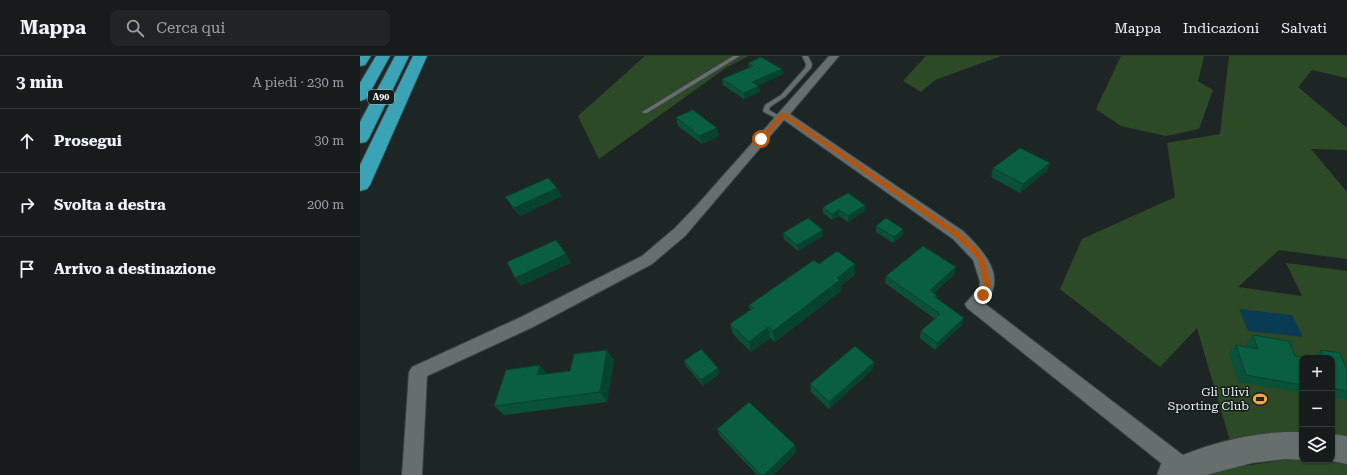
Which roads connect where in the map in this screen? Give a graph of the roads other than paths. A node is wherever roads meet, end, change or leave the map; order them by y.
1 (364, 56) edge
2 (383, 56) edge
3 (402, 56) edge
4 (420, 56) edge
5 (737, 56) edge
6 (805, 56) edge
7 (834, 56) edge
8 (360, 62) edge
9 (360, 96) edge
10 (645, 112) dead end
11 (782, 116) junction
12 (360, 138) edge
13 (360, 185) edge
14 (1299, 446) edge
15 (1335, 448) edge
16 (1347, 450) edge
17 (1178, 472) edge
18 (412, 475) edge

1 - 8 highway
2 - 9 highway, A90
3 - 12 highway, A90
4 - 13 highway
5 - 10 lane
6 - 11 lane
7 - 11 street
11 - 17 street
11 - 18 street
14 - 17 main road
15 - 16 main road

